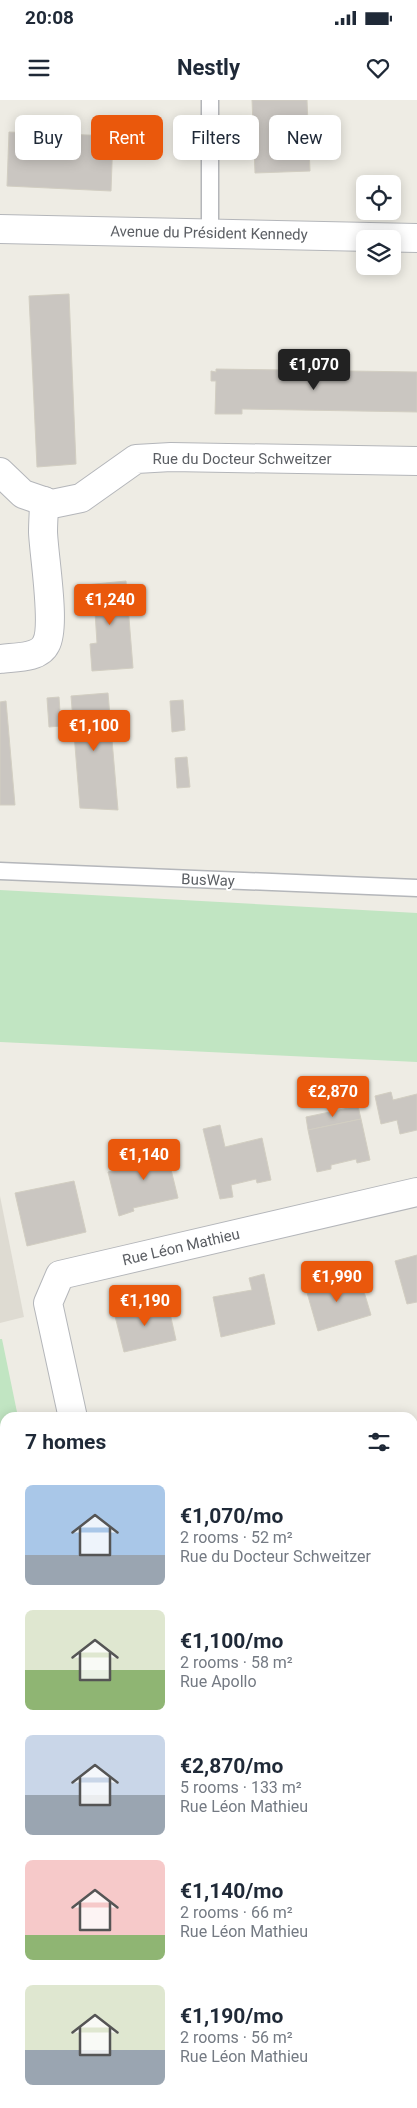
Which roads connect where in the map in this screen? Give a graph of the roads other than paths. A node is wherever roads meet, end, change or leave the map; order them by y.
1 (210, 100) edge
2 (0, 229) edge
3 (210, 233) junction
4 (417, 238) edge
5 (417, 461) edge
6 (0, 472) edge
7 (44, 501) junction
8 (0, 658) edge
9 (0, 872) edge
10 (417, 888) edge
11 (417, 1192) edge
12 (72, 1412) edge

1 - 3 lane
2 - 3 street, Avenue du Président Kennedy
3 - 4 street, Avenue du Président Kennedy
5 - 7 street, Rue du Docteur Schweitzer
6 - 7 street, Rue du Docteur Schweitzer
7 - 8 street
9 - 10 lane, BusWay
11 - 12 street, Rue Léon Mathieu

